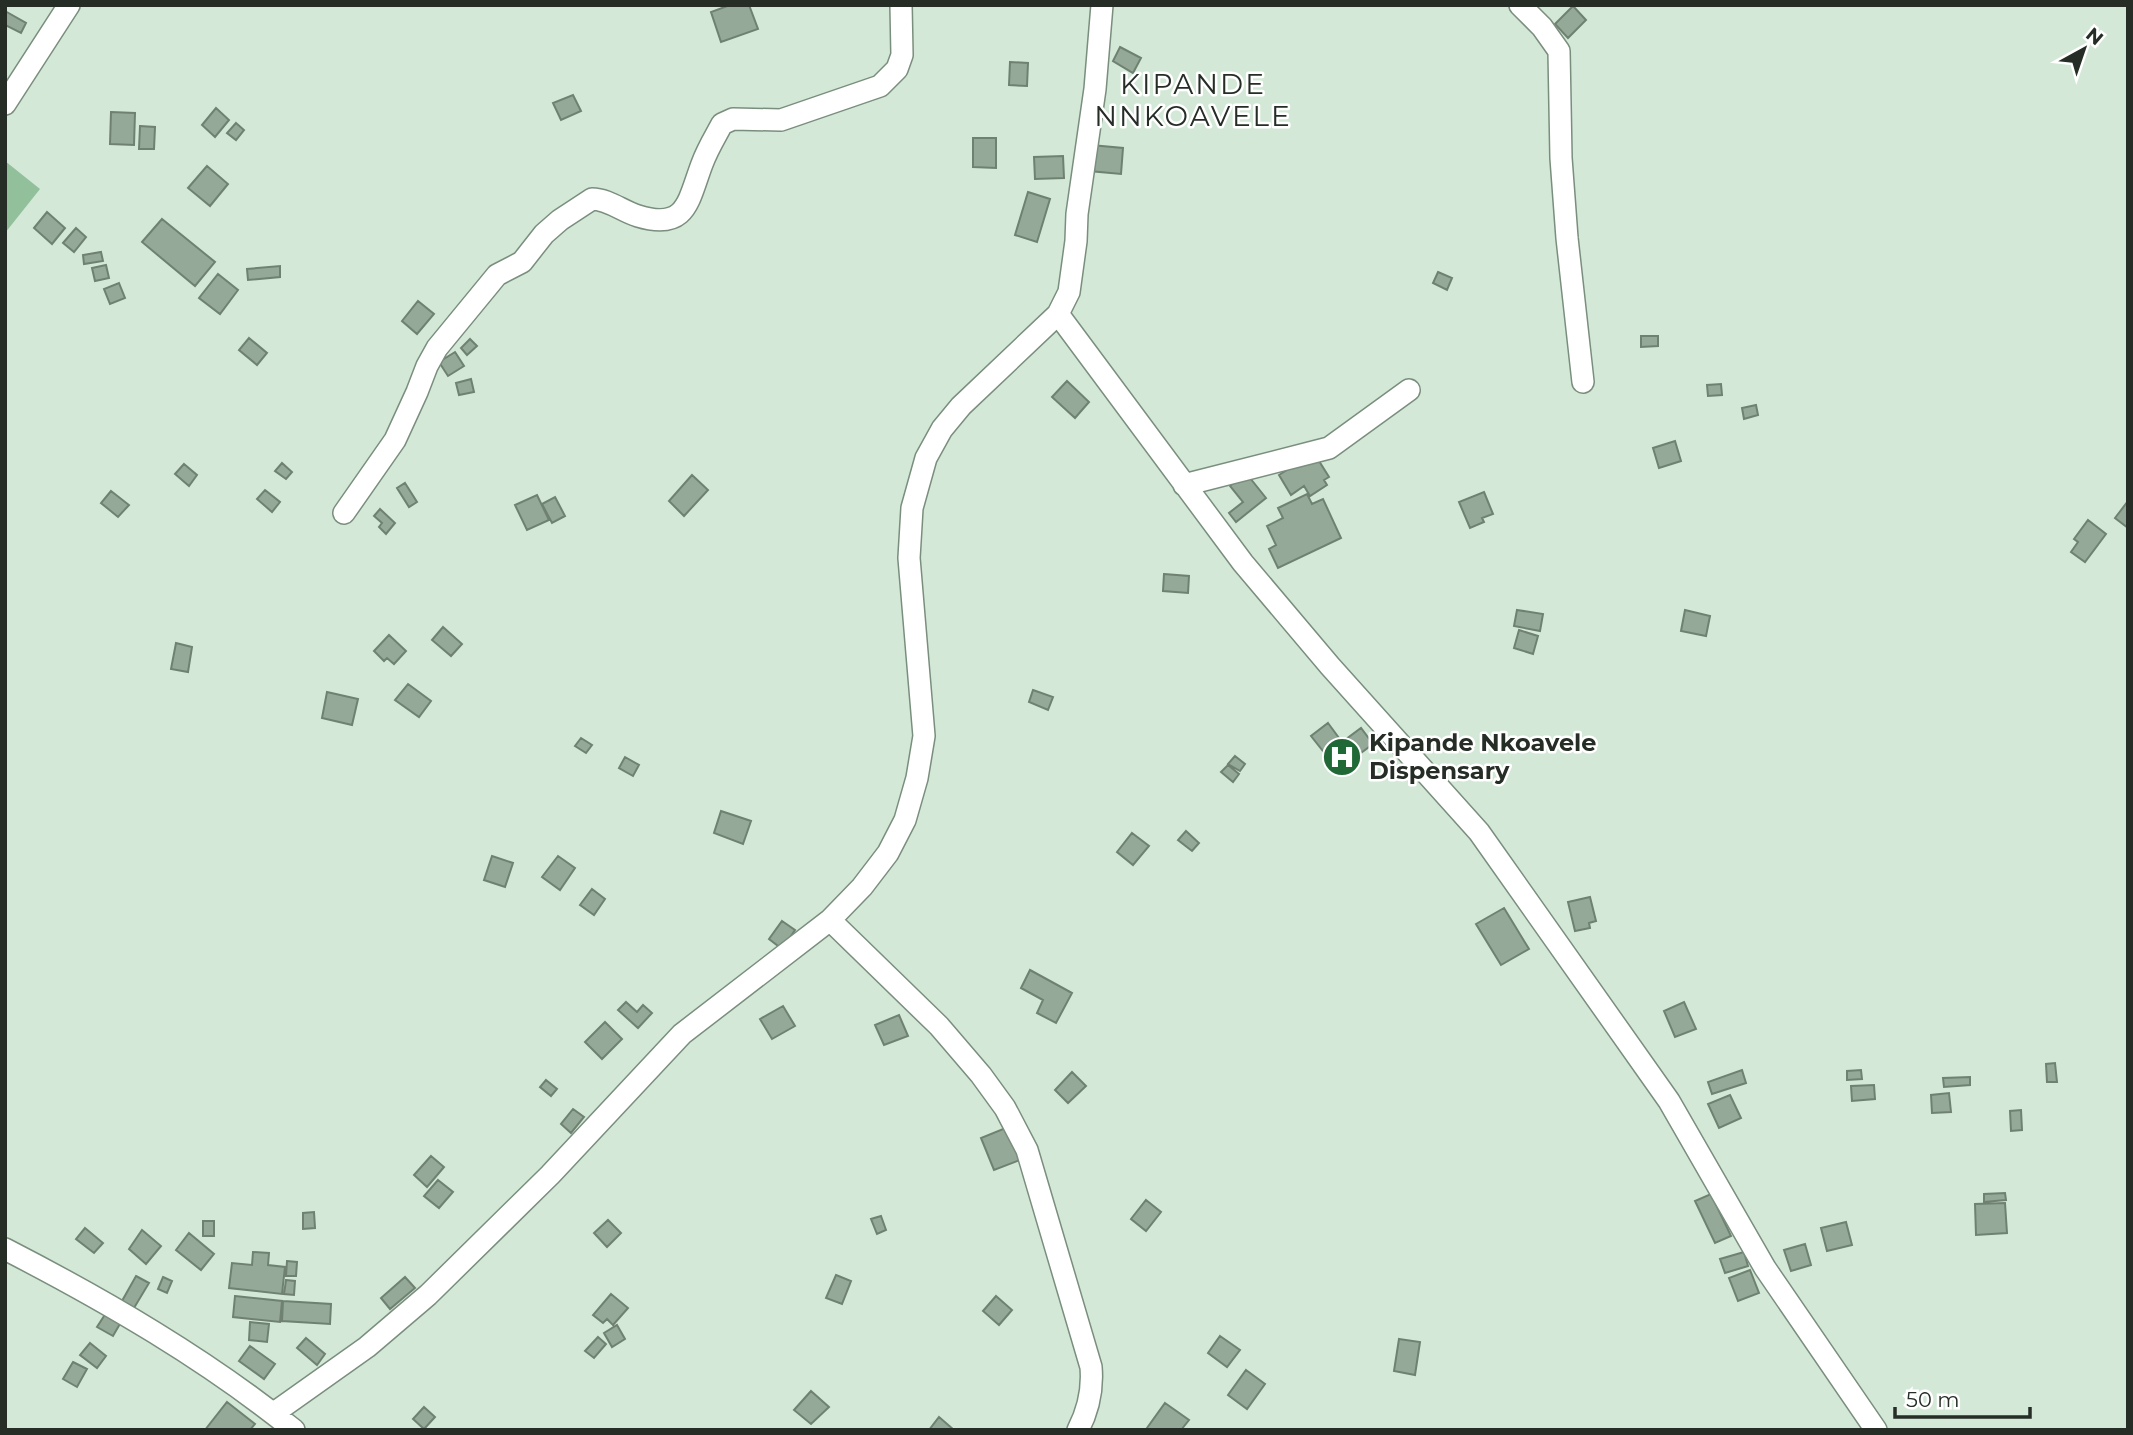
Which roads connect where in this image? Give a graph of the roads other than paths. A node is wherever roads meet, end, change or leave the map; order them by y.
1 (69, 5) edge
2 (901, 5) edge
3 (1102, 5) edge
4 (1520, 5) edge
5 (5, 104) edge
6 (1058, 314) junction
7 (1583, 382) dead end
8 (1409, 390) dead end
9 (1184, 485) junction
10 (344, 513) dead end
11 (830, 920) junction
12 (5, 1249) edge
13 (283, 1423) edge
14 (1078, 1430) edge
15 (1877, 1430) edge

1 - 5 street
2 - 10 street
3 - 6 street
4 - 7 street
6 - 9 street
6 - 11 street
8 - 9 street
9 - 15 street
11 - 13 street
11 - 14 street
12 - 13 street

